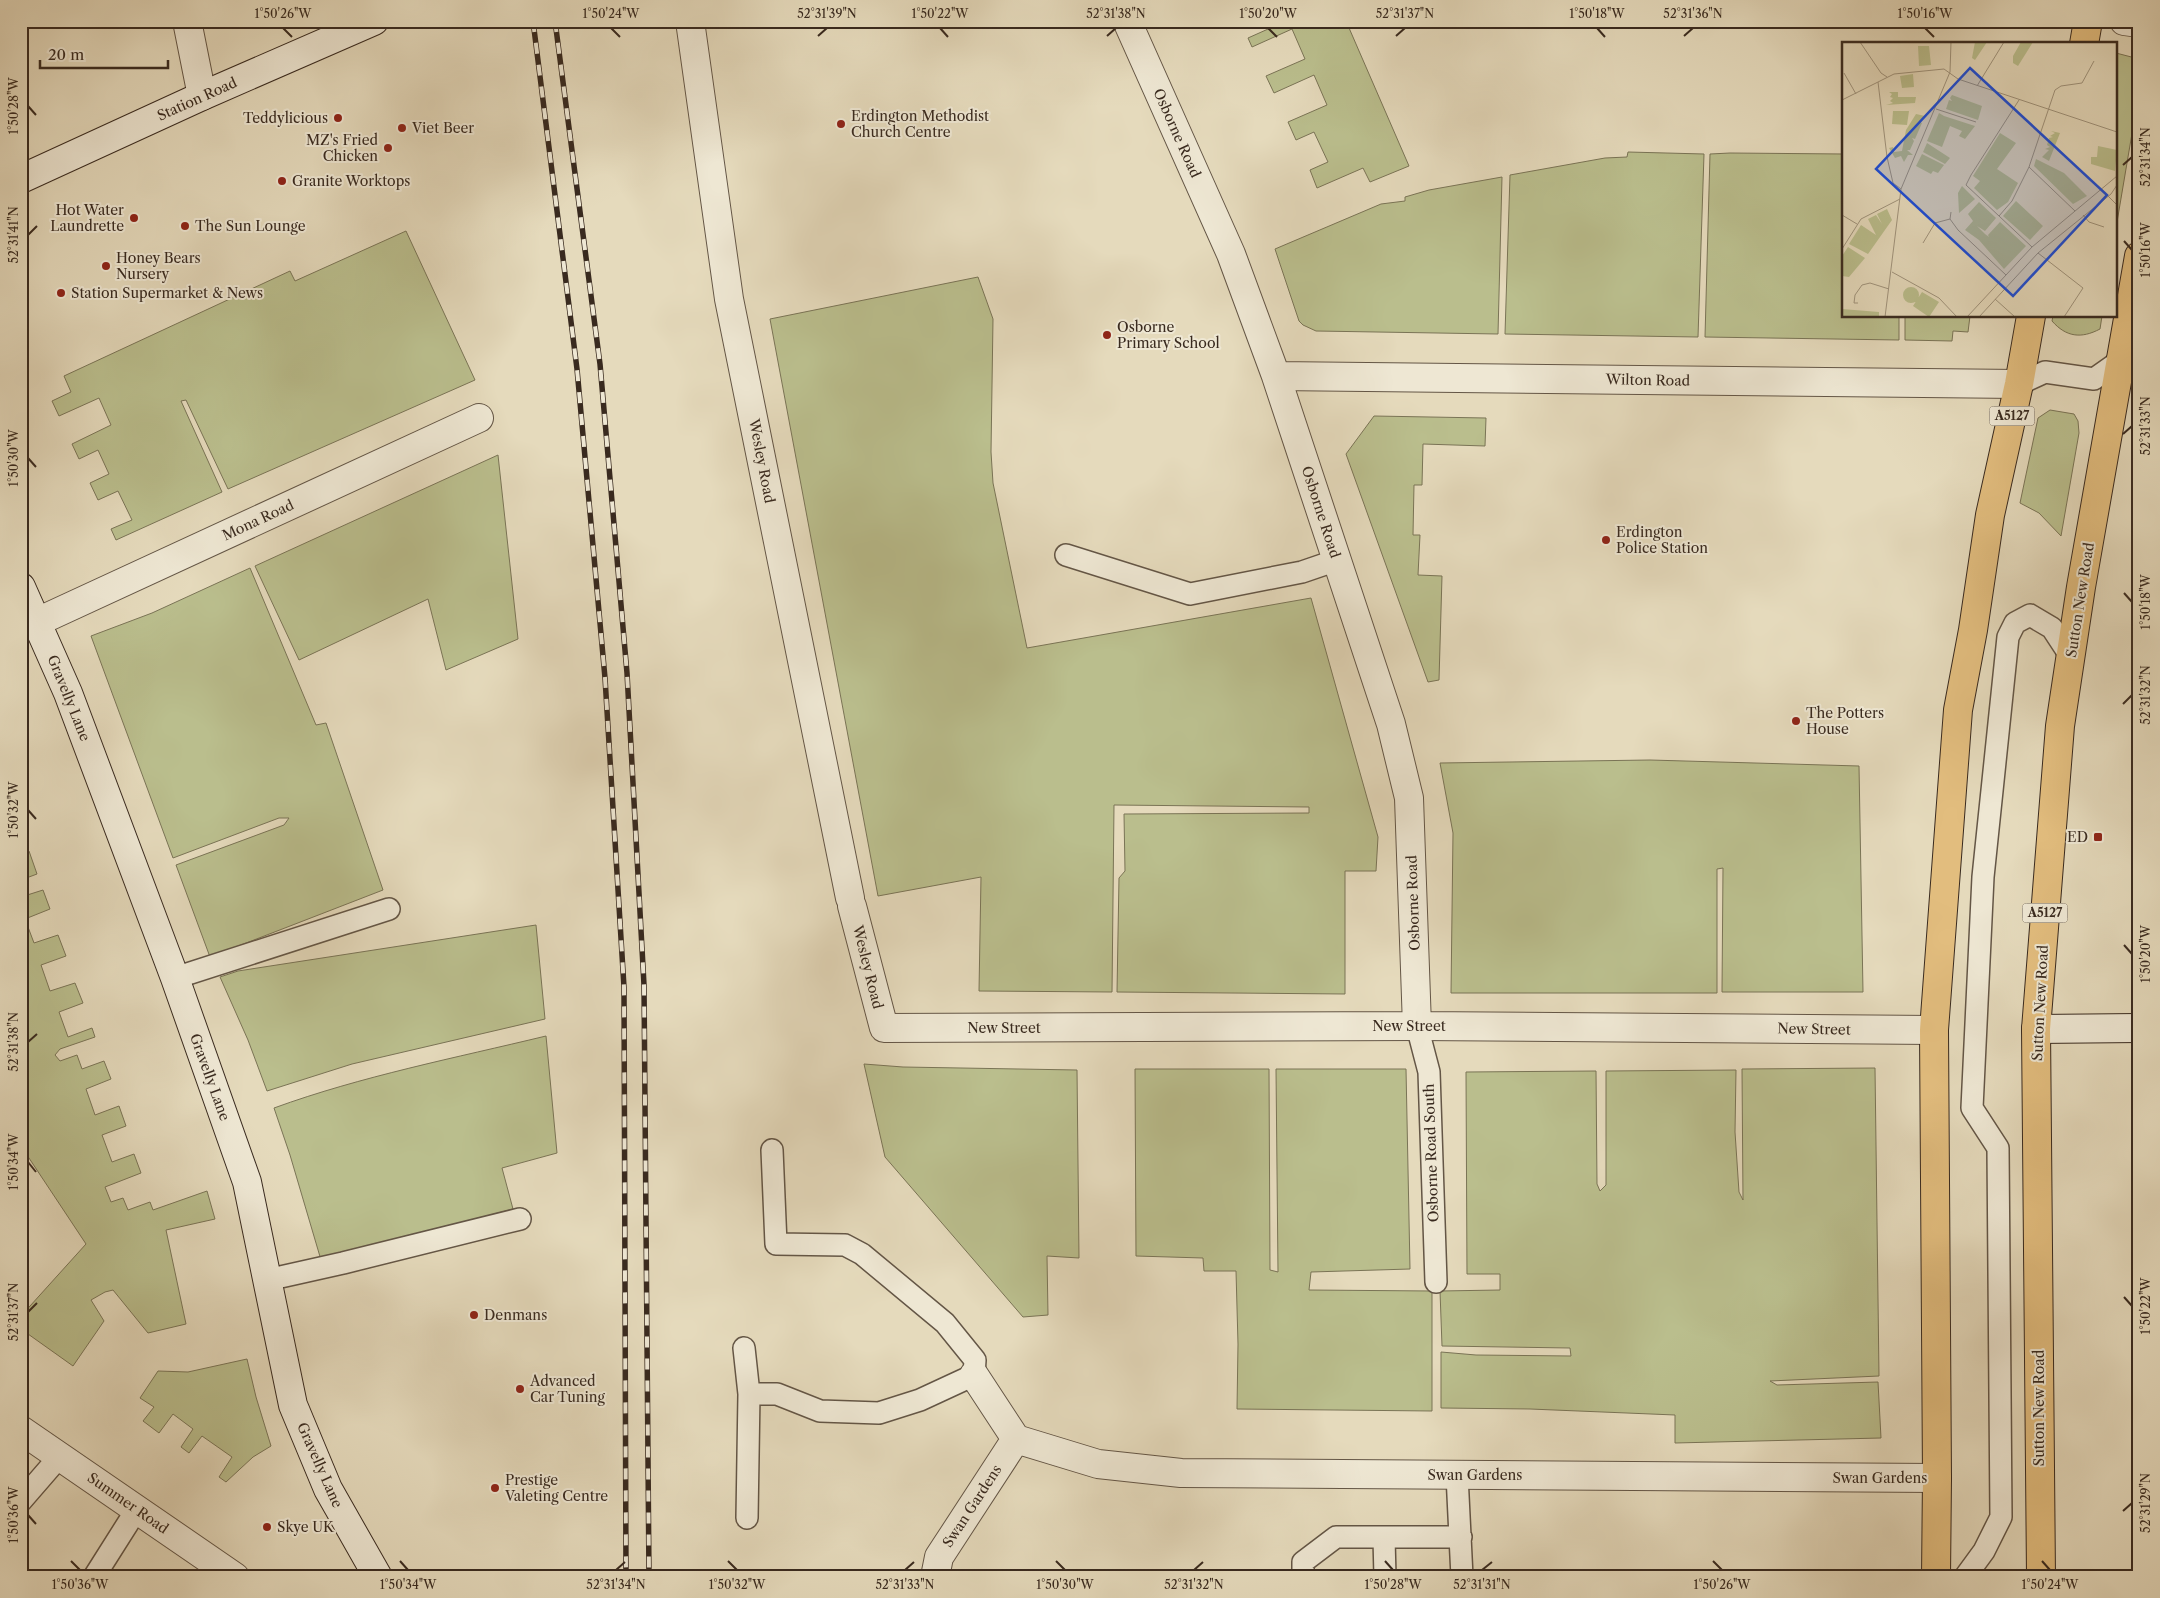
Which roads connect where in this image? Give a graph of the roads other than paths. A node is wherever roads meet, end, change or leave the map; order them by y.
1 (187, 21) edge
2 (374, 21) edge
3 (690, 21) edge
4 (1127, 21) edge
5 (2088, 21) edge
6 (2124, 21) edge
7 (2139, 22) edge
8 (2084, 42) edge
9 (202, 96) junction
10 (21, 178) edge
11 (2139, 256) edge
12 (2031, 318) edge
13 (2130, 362) edge
14 (1276, 376) junction
15 (2019, 384) junction
16 (479, 418) dead end
17 (1066, 555) dead end
18 (1337, 560) junction
19 (21, 587) edge
20 (37, 622) junction
21 (2071, 657) junction
22 (389, 909) dead end
23 (175, 978) junction
24 (1417, 1026) junction
25 (884, 1028) joint
26 (2139, 1028) edge
27 (2036, 1029) junction
28 (1934, 1030) junction
29 (772, 1150) dead end
30 (520, 1219) dead end
31 (267, 1280) junction
32 (1436, 1282) dead end
33 (744, 1348) dead end
34 (974, 1375) junction
35 (749, 1394) junction
36 (21, 1430) edge
37 (1016, 1439) junction
38 (60, 1456) junction
39 (1457, 1475) junction
40 (1937, 1478) junction
41 (21, 1501) edge
42 (137, 1509) junction
43 (747, 1518) dead end
44 (1461, 1537) junction
45 (1384, 1538) junction
46 (373, 1575) edge
47 (94, 1577) edge
48 (235, 1577) edge
49 (935, 1577) edge
50 (1303, 1577) edge
51 (1385, 1577) edge
52 (1462, 1577) edge
53 (1936, 1577) edge
54 (1965, 1577) edge
55 (2041, 1577) edge

1 - 9 street
2 - 9 street, Station Road
3 - 25 street, Wesley Road
4 - 14 street, Osborne Road
5 - 8 main road
6 - 7 street
9 - 10 street, Station Road
11 - 13 main road, Sutton New Road / A5127
12 - 15 main road, A5127
13 - 15 lane
13 - 21 main road, Sutton New Road / A5127
14 - 15 street, Wilton Road
14 - 18 street, Osborne Road
15 - 28 main road, A5127
16 - 20 street, Mona Road
17 - 18 lane
18 - 24 street, Osborne Road
19 - 20 street, Gravelly Lane
20 - 23 street, Gravelly Lane
21 - 27 main road, Sutton New Road / A5127
21 - 54 lane
22 - 23 lane
23 - 31 street, Gravelly Lane
24 - 25 street, New Street
24 - 28 street, New Street
24 - 32 lane, Osborne Road South
26 - 27 street
27 - 55 main road, Sutton New Road / A5127
28 - 40 main road, A5127
29 - 34 lane
30 - 31 lane
31 - 46 street, Gravelly Lane
33 - 35 lane
34 - 35 lane
34 - 37 street
35 - 43 lane
36 - 38 street, Summer Road
37 - 39 street, Swan Gardens
37 - 49 street, Swan Gardens
38 - 41 lane
38 - 42 street, Summer Road
39 - 40 street, Swan Gardens
39 - 44 lane
40 - 53 main road, A5127
42 - 47 lane
42 - 48 street, Summer Road
44 - 45 lane
44 - 52 lane
45 - 50 lane
45 - 51 lane

